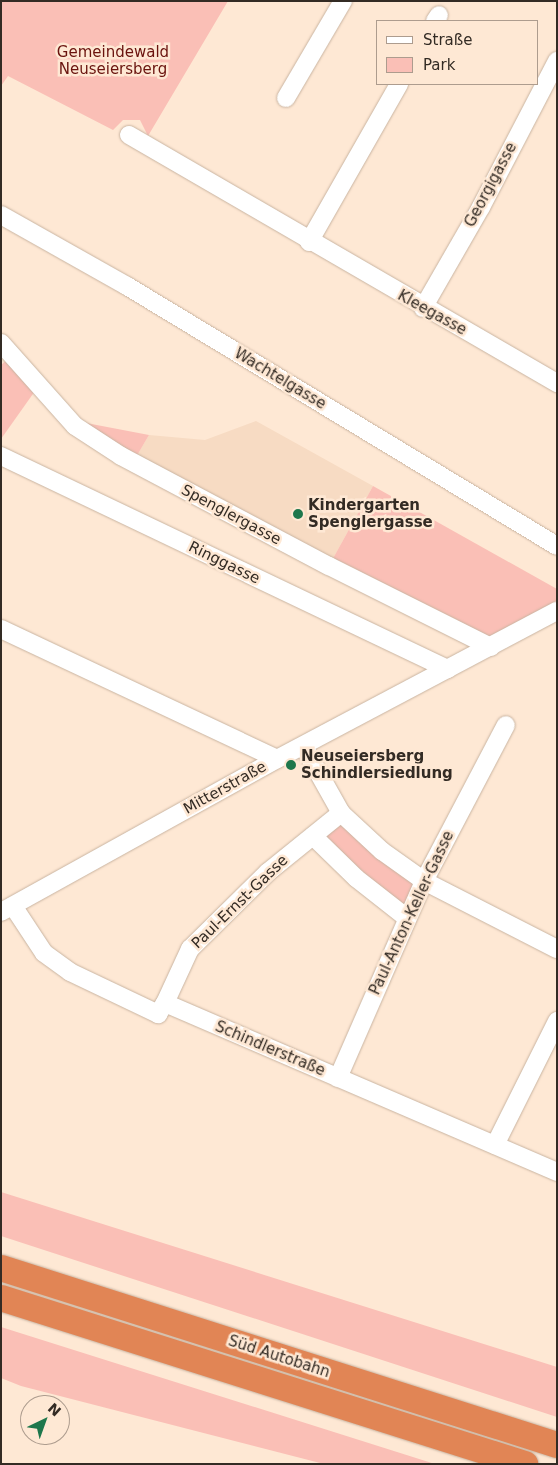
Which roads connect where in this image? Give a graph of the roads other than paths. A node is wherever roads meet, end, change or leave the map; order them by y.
1 (343, 1) edge
2 (557, 61) edge
3 (398, 85) edge
4 (286, 98) dead end
5 (129, 135) dead end
6 (1, 215) edge
7 (309, 242) junction
8 (423, 308) junction
9 (1, 342) edge
10 (557, 383) edge
11 (1, 456) edge
12 (557, 546) edge
13 (557, 611) edge
14 (1, 629) edge
15 (490, 647) junction
16 (448, 669) junction
17 (506, 726) dead end
18 (304, 747) junction
19 (277, 759) junction
20 (341, 813) junction
21 (312, 836) junction
22 (424, 881) junction
23 (7, 909) edge
24 (407, 918) junction
25 (557, 949) edge
26 (165, 1003) junction
27 (557, 1021) edge
28 (338, 1078) junction
29 (495, 1144) junction
30 (557, 1172) edge
31 (1, 1268) edge
32 (1, 1298) edge
33 (557, 1445) edge
34 (525, 1464) edge

1 - 4 street
2 - 8 street, Georgigasse
3 - 7 street
5 - 7 street, Kleegasse
6 - 12 street, Wachtelgasse
7 - 8 street, Kleegasse
8 - 10 street, Kleegasse
9 - 15 street, Spenglergasse
11 - 16 street, Ringgasse
13 - 15 street, Mitterstraße
14 - 19 street
15 - 16 street, Mitterstraße
16 - 18 street, Mitterstraße
17 - 22 street, Paul-Anton-Keller-Gasse
18 - 19 street, Mitterstraße
18 - 20 street
19 - 23 street, Mitterstraße
20 - 21 street, Paul-Ernst-Gasse
20 - 22 street
21 - 24 street
21 - 26 street, Paul-Ernst-Gasse
22 - 24 street, Paul-Anton-Keller-Gasse
22 - 25 street
23 - 26 street
24 - 28 street, Paul-Anton-Keller-Gasse
26 - 28 street, Schindlerstraße
27 - 29 street
28 - 29 street, Schindlerstraße
29 - 30 street, Schindlerstraße
31 - 33 highway, Süd Autobahn
32 - 34 highway, Süd Autobahn

